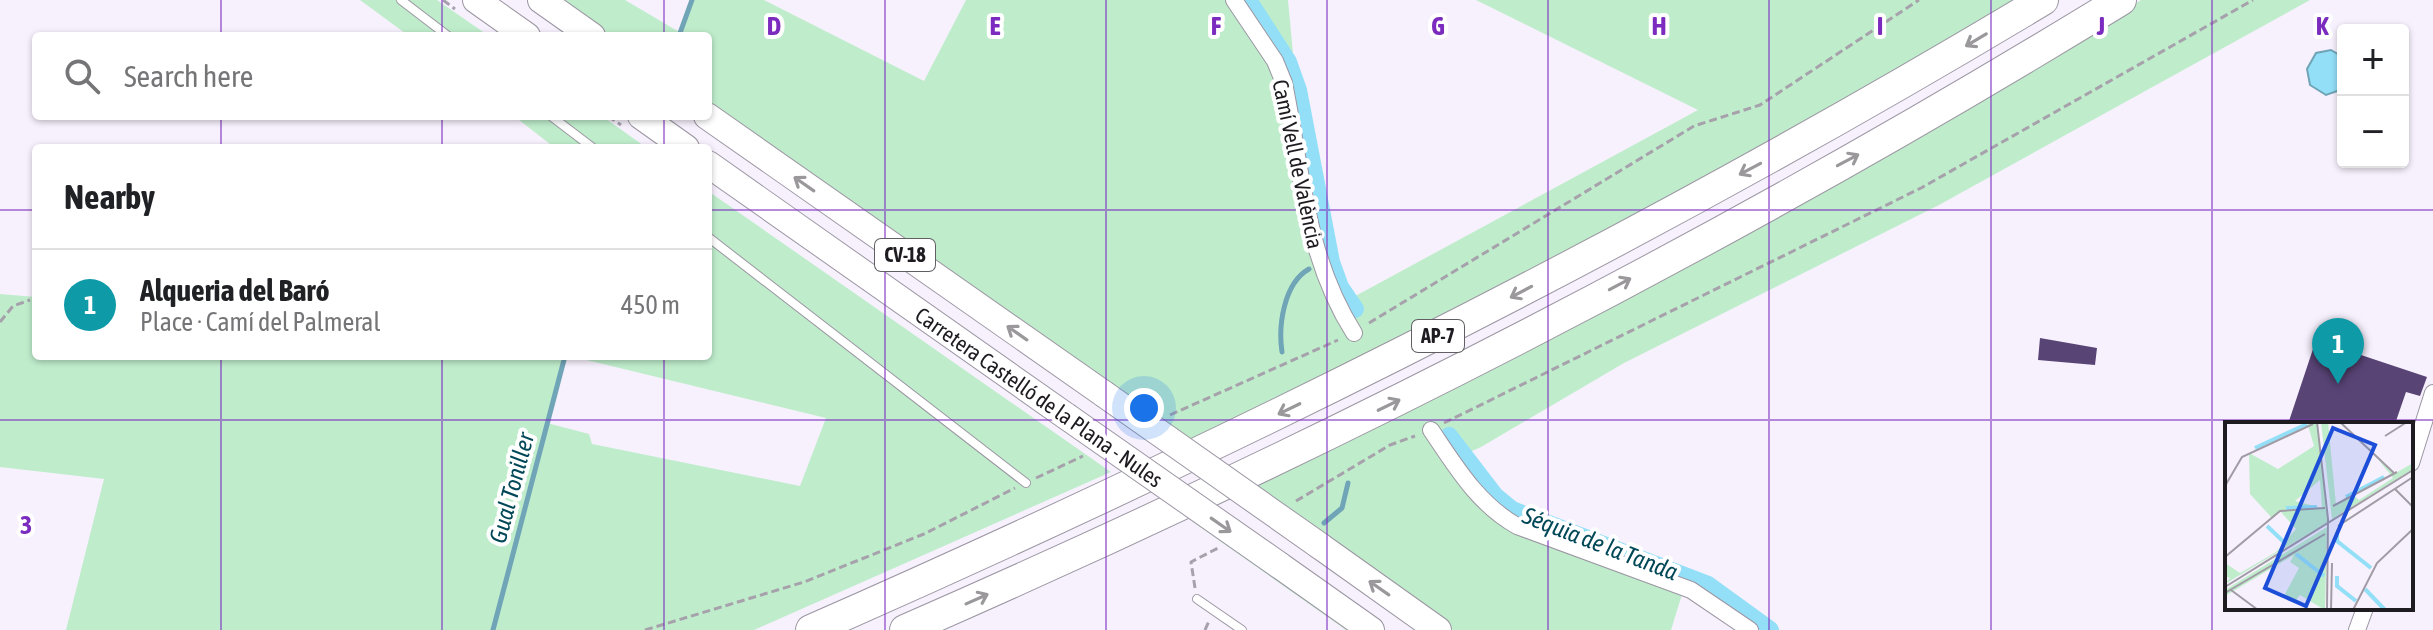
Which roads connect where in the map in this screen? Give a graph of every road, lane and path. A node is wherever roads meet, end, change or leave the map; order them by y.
1 (401, 0) edge
2 (476, 0) edge
3 (541, 0) edge
4 (1234, 0) edge
5 (1919, 0) edge
6 (2043, 0) edge
7 (2121, 0) edge
8 (2253, 0) edge
9 (443, 32) edge
10 (521, 32) edge
11 (586, 32) edge
12 (556, 120) edge
13 (647, 120) edge
14 (712, 120) edge
15 (588, 144) edge
16 (680, 144) edge
17 (712, 167) edge
18 (712, 240) edge
19 (30, 300) dead end
20 (0, 322) edge
21 (1354, 333) junction
22 (2433, 393) edge
23 (1161, 419) dead end
24 (1431, 430) joint
25 (1093, 451) dead end
26 (2413, 457) edge
27 (1026, 483) junction
28 (1197, 599) dead end
29 (2364, 610) edge
30 (645, 630) edge
31 (811, 630) edge
32 (905, 630) edge
33 (1242, 630) edge
34 (1371, 630) edge
35 (1438, 630) edge
36 (1750, 630) edge
37 (2357, 630) edge

1 - 9 lane
2 - 10 main road
3 - 11 main road
4 - 21 street, Camí Vell de València
5 - 21 path
6 -> 31 highway, AP-7
32 -> 7 highway, AP-7
8 - 24 path
12 - 15 lane
13 - 16 main road
35 -> 14 main road, Carretera Castelló de la Plana - Nules / CV-18, bridge
17 -> 34 main road, Carretera Castelló de la Plana - Nules / CV-18, bridge
18 - 27 lane
19 - 20 path
21 - 23 path
22 - 26 street
24 - 36 street
25 - 27 path
27 - 30 path
28 - 33 lane
29 - 37 street

